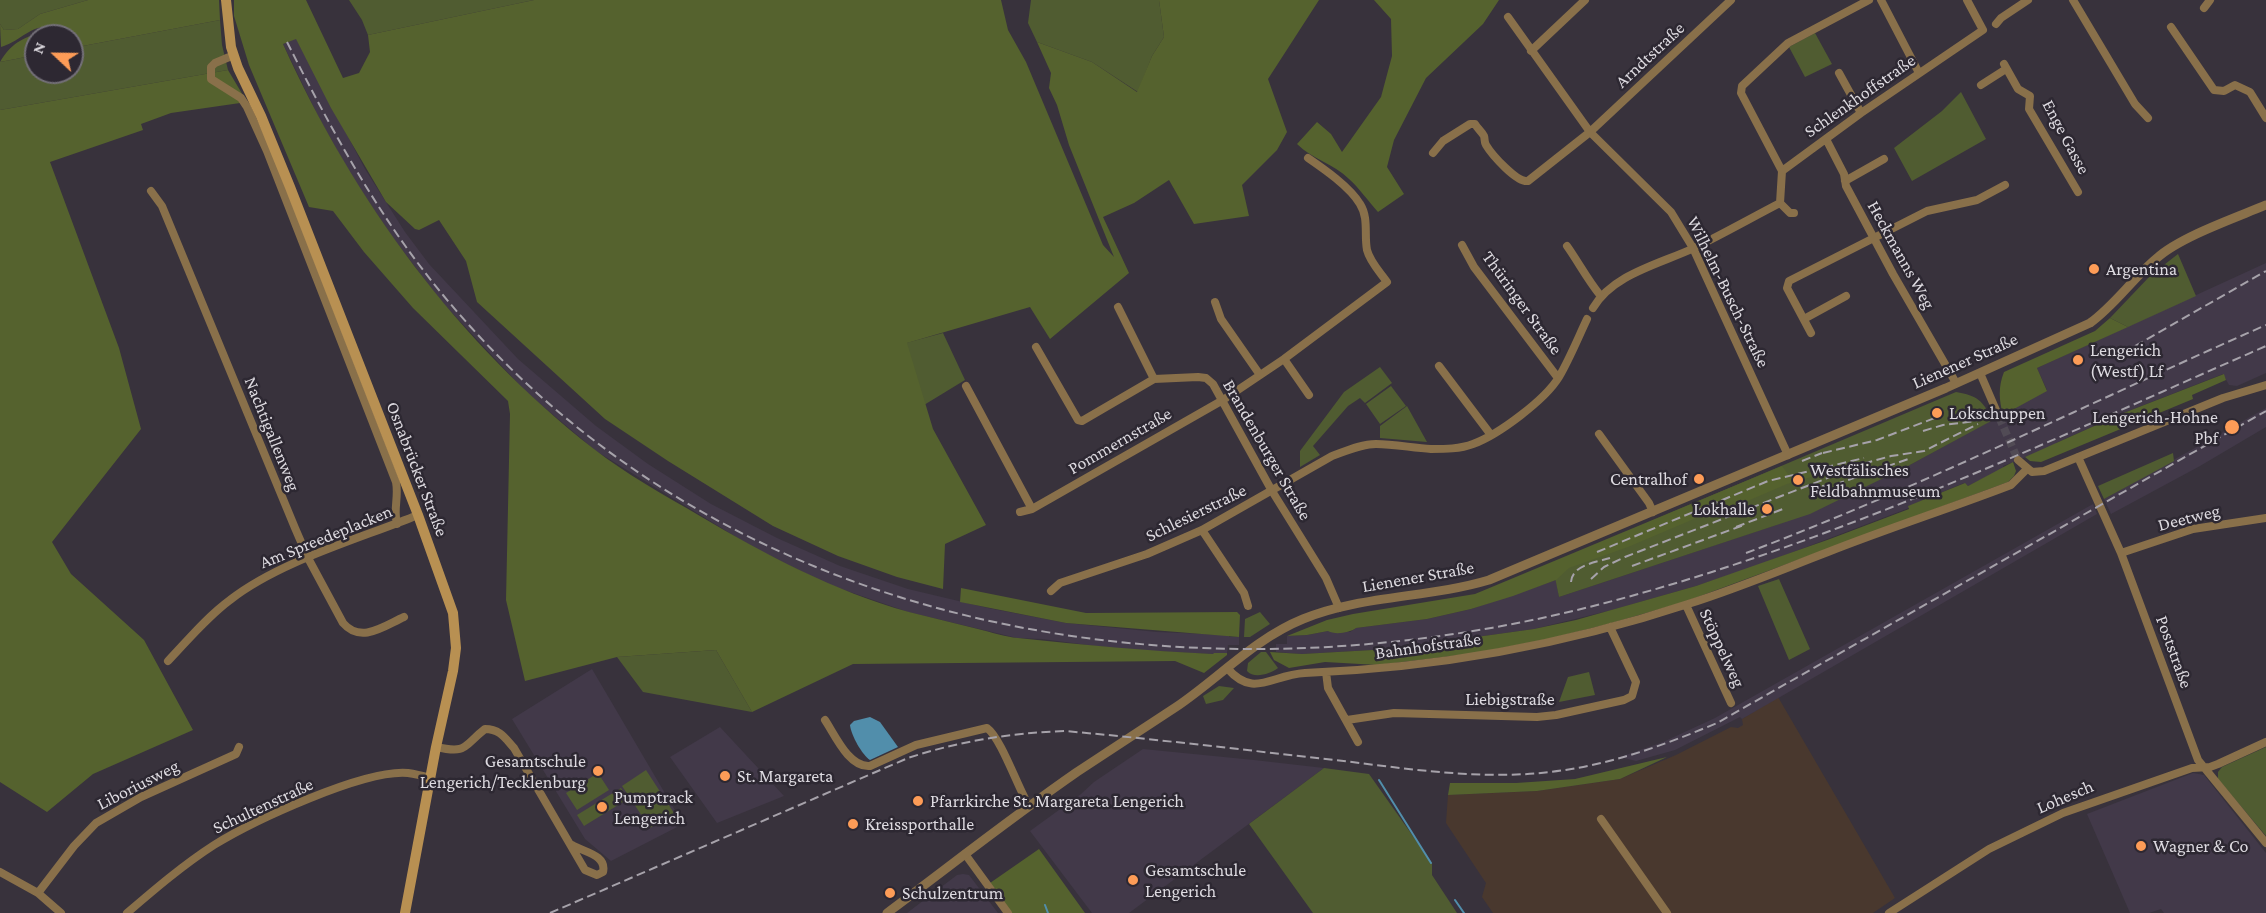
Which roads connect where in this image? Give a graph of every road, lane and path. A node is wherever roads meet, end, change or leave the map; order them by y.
1 (226, 0) edge
2 (1585, 0) edge
3 (1731, 0) edge
4 (1869, 0) edge
5 (1881, 0) edge
6 (1967, 0) edge
7 (2028, 0) edge
8 (2073, 0) edge
9 (2210, 0) edge
10 (2204, 8) dead end
11 (1508, 17) dead end
12 (1996, 24) dead end
13 (2171, 27) dead end
14 (1531, 51) junction
15 (234, 55) junction
16 (1839, 73) dead end
17 (1919, 73) junction
18 (1981, 85) dead end
19 (1861, 113) junction
20 (2148, 118) dead end
21 (2266, 118) edge
22 (1590, 132) junction
23 (1826, 139) junction
24 (1433, 153) dead end
25 (1308, 158) dead end
26 (1884, 159) dead end
27 (1782, 171) junction
28 (1845, 181) junction
29 (2005, 185) dead end
30 (151, 191) dead end
31 (2078, 192) dead end
32 (1780, 203) junction
33 (2266, 205) edge
34 (1794, 213) dead end
35 (1875, 238) junction
36 (1462, 245) dead end
37 (1567, 246) dead end
38 (1693, 248) junction
39 (1600, 295) junction
40 (1846, 296) dead end
41 (1215, 302) dead end
42 (1118, 307) dead end
43 (1593, 308) dead end
44 (1587, 319) dead end
45 (1804, 319) junction
46 (1811, 333) dead end
47 (1036, 347) dead end
48 (1284, 359) junction
49 (1439, 366) dead end
50 (1980, 373) junction
51 (1260, 375) junction
52 (1558, 378) junction
53 (1154, 379) junction
54 (1956, 383) junction
55 (2266, 385) edge
56 (966, 386) dead end
57 (1309, 395) dead end
58 (1223, 399) junction
59 (1999, 417) tunnel mouth
60 (1599, 434) dead end
61 (1491, 435) junction
62 (1788, 455) junction
63 (2078, 457) junction
64 (2018, 460) tunnel mouth
65 (2027, 469) junction
66 (1272, 491) junction
67 (1032, 509) junction
68 (1020, 512) dead end
69 (1653, 512) junction
70 (418, 515) junction
71 (2266, 518) edge
72 (397, 524) junction
73 (1202, 530) junction
74 (2121, 553) junction
75 (308, 558) junction
76 (1051, 591) dead end
77 (1686, 605) junction
78 (1248, 606) dead end
79 (1339, 608) junction
80 (404, 617) dead end
81 (1610, 627) junction
82 (168, 661) dead end
83 (1227, 668) junction
84 (1326, 672) junction
85 (1731, 703) dead end
86 (825, 720) dead end
87 (1347, 720) junction
88 (1358, 742) dead end
89 (2266, 742) edge
90 (239, 747) dead end
91 (436, 747) junction
92 (2202, 766) junction
93 (430, 778) junction
94 (1029, 806) junction
95 (1600, 819) dead end
96 (2266, 843) edge
97 (572, 845) junction
98 (965, 854) junction
99 (0, 872) edge
100 (38, 893) junction
101 (61, 913) edge
102 (127, 913) edge
103 (405, 913) edge
104 (887, 913) edge
105 (1008, 913) edge
106 (1667, 913) edge
107 (1889, 913) edge

1 - 15 main road, Osnabrücker Straße
2 - 14 street
3 - 22 street, Arndtstraße
4 - 27 street
5 - 17 street
6 - 17 street, Schlenkhoffstraße
7 - 12 street
8 - 20 street
9 - 10 street
11 - 14 street, Wilhelm-Busch-Straße
13 - 21 street
14 - 22 street, Wilhelm-Busch-Straße
15 - 70 main road, Osnabrücker Straße
15 - 72 street, Osnabrücker Straße
16 - 19 street
17 - 19 street, Schlenkhoffstraße
18 - 31 street, Enge Gasse
19 - 23 street, Schlenkhoffstraße
22 - 24 street, Arndtstraße
22 - 38 street, Wilhelm-Busch-Straße
23 - 27 street, Schlenkhoffstraße
23 - 28 street, Heckmanns Weg
25 - 48 street, Pommernstraße
26 - 28 street
27 - 32 street
28 - 35 street, Heckmanns Weg
29 - 35 street
30 - 75 street, Nachtigallenweg
32 - 34 street
32 - 38 street
33 - 50 street, Lienener Straße
35 - 45 street
35 - 54 street, Heckmanns Weg
36 - 52 street, Thüringer Straße
37 - 39 street
38 - 39 street
38 - 62 street, Wilhelm-Busch-Straße
39 - 43 street
40 - 45 street
41 - 51 street
42 - 53 street
44 - 52 street, Schlesierstraße
45 - 46 street
47 - 53 street, Brandenburger Straße
48 - 51 street, Pommernstraße
48 - 57 street
49 - 61 street
50 - 54 street, Lienener Straße
50 - 59 street
51 - 58 street, Pommernstraße
52 - 61 street, Schlesierstraße
53 - 58 street, Brandenburger Straße
54 - 62 street, Lienener Straße
55 - 63 street
56 - 67 street
58 - 66 street, Brandenburger Straße
58 - 67 street, Pommernstraße
60 - 69 street
61 - 66 street, Schlesierstraße
62 - 69 street, Lienener Straße
63 - 65 street
63 - 74 street, Poststraße
64 - 65 street
65 - 77 street, Bahnhofstraße
66 - 73 street, Schlesierstraße
66 - 79 street, Brandenburger Straße
67 - 68 street, Pommernstraße
69 - 79 street, Lienener Straße
70 - 72 street, Am Spreedeplacken
70 - 91 main road, Osnabrücker Straße
71 - 74 street, Deetweg
72 - 75 street, Am Spreedeplacken
73 - 76 street, Schlesierstraße
73 - 78 street
74 - 92 street, Poststraße
75 - 80 street, Nachtigallenweg
75 - 82 street, Am Spreedeplacken
77 - 81 street, Bahnhofstraße
77 - 85 street, Stöppelweg
79 - 83 street, Lienener Straße
81 - 84 street, Bahnhofstraße
81 - 87 street, Liebigstraße
83 - 84 street, Bahnhofstraße
83 - 94 street
84 - 87 street
86 - 94 street
87 - 88 street
89 - 92 street, Lohesch
90 - 100 street, Liboriusweg
91 - 93 main road, Osnabrücker Straße
91 - 97 street
92 - 96 street, Poststraße
92 - 107 street, Lohesch
93 - 102 street, Schultenstraße
93 - 103 main road, Osnabrücker Straße
94 - 98 street
95 - 106 street
97 - 97 street
98 - 104 street
98 - 105 street
99 - 100 street
100 - 101 street

